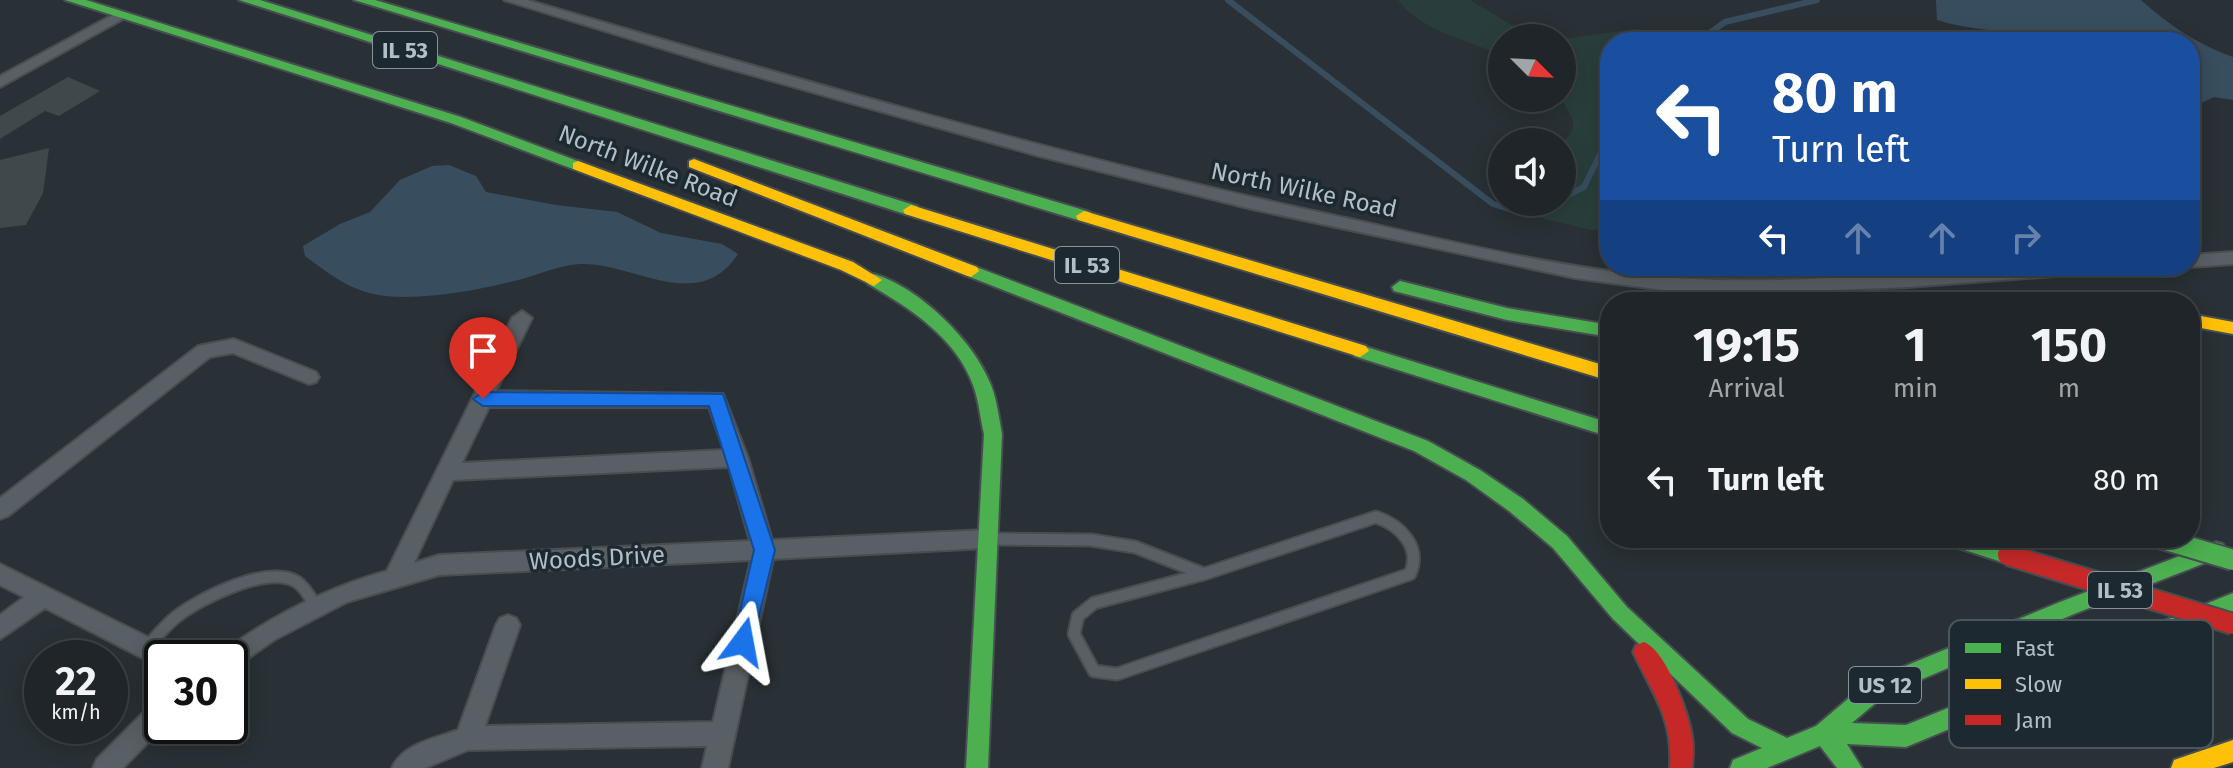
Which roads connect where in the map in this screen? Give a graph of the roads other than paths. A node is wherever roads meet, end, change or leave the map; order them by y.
1 (72, 0) edge
2 (246, 0) edge
3 (361, 0) edge
4 (511, 0) edge
5 (118, 16) junction
6 (0, 82) edge
7 (564, 101) junction
8 (644, 145) dead end
9 (876, 154) junction
10 (673, 156) dead end
11 (2233, 258) edge
12 (2200, 260) edge
13 (1307, 263) dead end
14 (1600, 274) edge
15 (1610, 276) edge
16 (1962, 276) edge
17 (1384, 283) dead end
18 (522, 318) dead end
19 (2200, 322) edge
20 (2233, 328) edge
21 (1600, 329) edge
22 (1600, 371) edge
23 (309, 377) dead end
24 (483, 399) junction
25 (1600, 427) edge
26 (737, 458) junction
27 (447, 472) junction
28 (0, 510) edge
29 (986, 539) junction
30 (2233, 544) edge
31 (1985, 548) edge
32 (2193, 548) edge
33 (764, 550) junction
34 (2233, 560) edge
35 (0, 574) edge
36 (1204, 574) junction
37 (395, 578) junction
38 (42, 597) junction
39 (2233, 602) edge
40 (316, 607) junction
41 (1620, 613) junction
42 (2038, 620) edge
43 (2189, 620) edge
44 (2233, 624) edge
45 (508, 625) dead end
46 (0, 629) edge
47 (164, 640) edge
48 (248, 646) edge
49 (144, 647) edge
50 (1949, 658) edge
51 (1949, 718) edge
52 (144, 729) edge
53 (1824, 733) junction
54 (722, 734) junction
55 (468, 738) junction
56 (1788, 750) junction
57 (2233, 751) edge
58 (106, 768) edge
59 (405, 768) edge
60 (715, 768) edge
61 (977, 768) edge
62 (1681, 768) edge
63 (1741, 768) edge
64 (1851, 768) edge
65 (2182, 768) edge

1 - 5 main road, North Wilke Road
2 - 7 main road, IL 53
3 - 9 main road, IL 53
4 - 14 street, North Wilke Road
5 - 6 street
5 - 29 main road, North Wilke Road
7 - 8 main road
7 - 25 main road, IL 53
9 - 13 main road
9 - 22 main road, IL 53
10 - 41 main road
11 - 12 street
15 - 16 street, North Wilke Road
17 - 21 main road
18 - 24 street
19 - 20 main road
23 - 28 street
24 - 26 street
24 - 27 street
26 - 27 street
26 - 33 street
27 - 37 street
29 - 33 street, Woods Drive
29 - 36 lane
29 - 61 main road, North Wilke Road
30 - 42 main road, US 12
31 - 44 main road, IL 53, bridge
32 - 34 main road, IL 53, bridge
33 - 37 street, Woods Drive
33 - 54 street
35 - 38 street
36 - 36 lane
37 - 40 street, Woods Drive
38 - 46 street
38 - 49 street
39 - 43 main road, US 12
40 - 47 lane
40 - 48 street, Woods Drive
41 - 56 main road
41 - 62 main road
45 - 55 street
50 - 53 main road, US 12
51 - 53 main road, US 12
52 - 58 street
53 - 56 main road, US 12
53 - 64 main road
54 - 55 street
54 - 60 street
55 - 59 street
56 - 63 main road, US 12
57 - 65 main road

